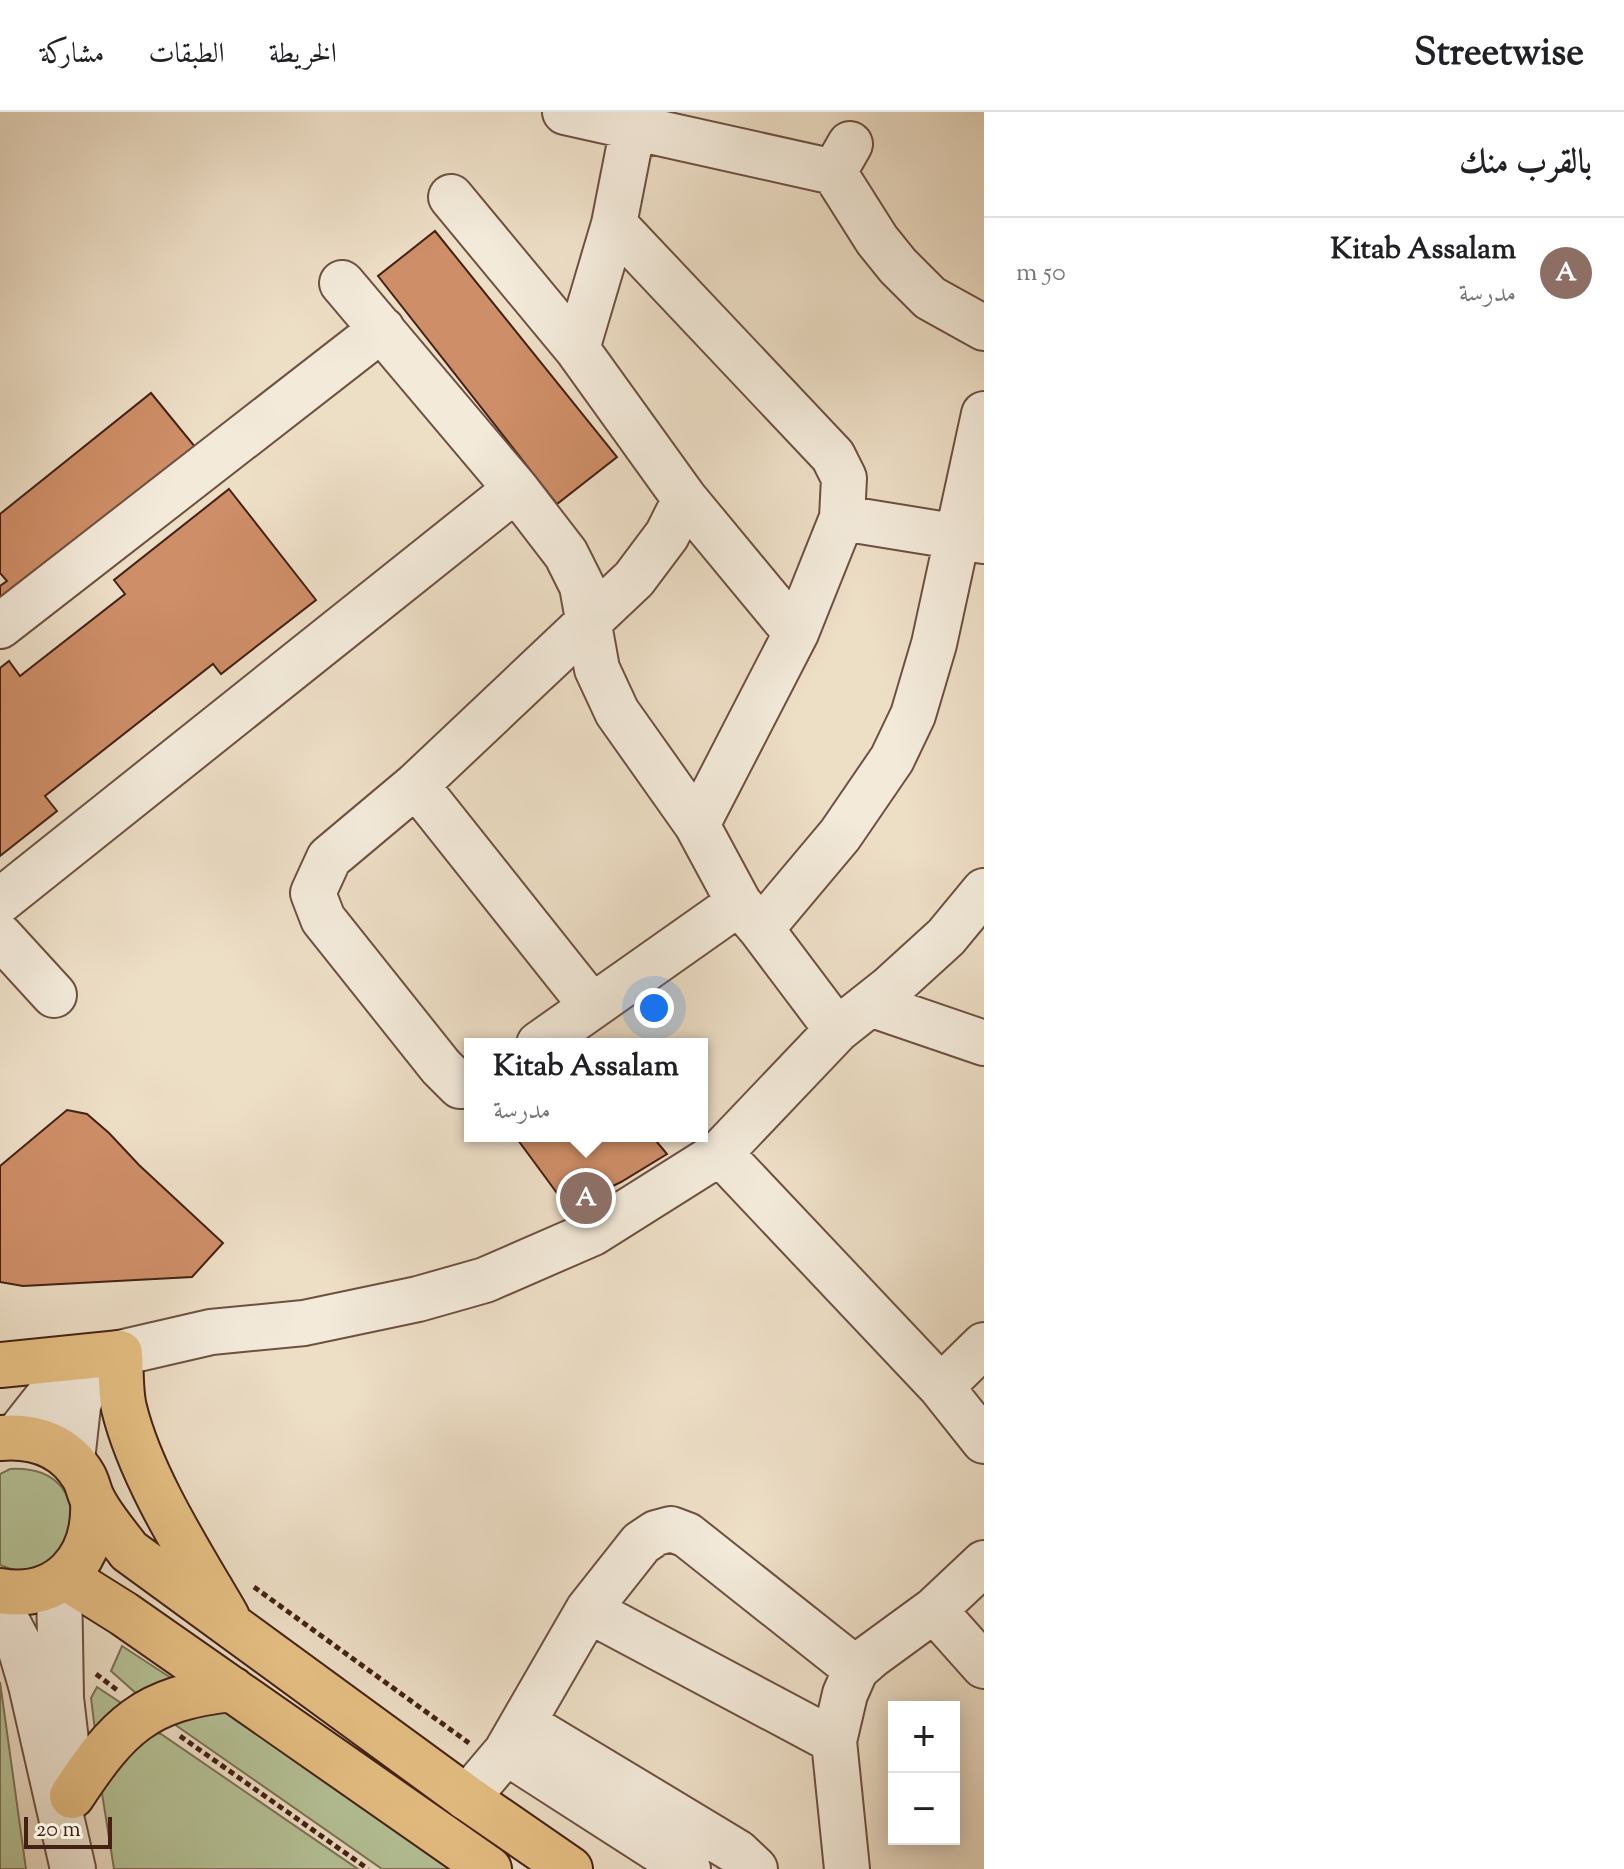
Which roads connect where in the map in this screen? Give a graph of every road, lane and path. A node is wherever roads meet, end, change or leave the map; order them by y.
1 (565, 112) edge
2 (635, 120) edge
3 (451, 197) dead end
4 (614, 224) junction
5 (342, 283) dead end
6 (984, 328) edge
7 (382, 329) junction
8 (577, 349) junction
9 (984, 414) edge
10 (516, 489) junction
11 (685, 499) junction
12 (842, 518) junction
13 (970, 540) edge
14 (590, 621) junction
15 (0, 626) edge
16 (796, 633) junction
17 (416, 785) junction
18 (697, 825) junction
19 (984, 891) edge
20 (0, 901) edge
21 (750, 916) junction
22 (0, 936) edge
23 (54, 995) dead end
24 (591, 1005) junction
25 (854, 1017) junction
26 (547, 1038) edge
27 (984, 1043) edge
28 (464, 1086) edge
29 (720, 1153) junction
30 (984, 1345) edge
31 (105, 1362) junction
32 (0, 1365) edge
33 (941, 1387) junction
34 (8, 1438) edge
35 (984, 1441) edge
36 (72, 1460) junction
37 (93, 1501) junction
38 (984, 1563) edge
39 (242, 1578) dead end
40 (62, 1579) junction
41 (0, 1591) edge
42 (0, 1608) edge
43 (588, 1610) junction
44 (934, 1610) junction
45 (236, 1631) junction
46 (62, 1642) junction
47 (984, 1666) edge
48 (856, 1669) junction
49 (232, 1689) junction
50 (146, 1712) junction
51 (834, 1741) junction
52 (508, 1746) junction
53 (72, 1796) junction
54 (467, 1798) junction
55 (71, 1856) edge
56 (837, 1862) edge
57 (368, 1869) edge
58 (489, 1869) edge
59 (570, 1869) edge
60 (688, 1869) edge
61 (755, 1869) edge

1 - 2 street
2 - 4 street
2 - 6 street
3 - 8 street
4 - 8 street
4 - 12 street
5 - 7 street
7 - 10 street
7 - 15 street
8 - 11 street
9 - 13 street
10 - 14 street
10 - 20 street
11 - 14 street
11 - 16 street
12 - 13 street
12 - 16 street
13 - 21 street
14 - 17 street
14 - 18 street
16 - 18 street
17 - 24 street
17 - 28 street
18 - 21 street
19 - 25 street
21 - 24 street
21 - 25 street
22 - 23 street
24 - 26 street
25 - 27 street
25 - 29 street
29 - 31 street
29 - 33 street
30 - 33 street
31 - 32 highway
31 - 34 street
31 - 36 street
31 - 45 highway
33 - 35 street
34 - 36 highway
36 - 37 highway
37 - 40 highway
37 - 45 highway
38 - 44 street
39 - 52 path
40 - 41 highway
40 - 46 street
40 - 49 highway
42 - 55 street
43 - 48 street
43 - 51 street
43 - 52 street
44 - 47 street
44 - 48 street
45 - 54 highway
46 - 50 path
46 - 53 street
48 - 51 street
49 - 50 highway
49 - 58 highway
50 - 53 highway
50 - 57 path
51 - 56 street
52 - 54 street
52 - 60 street
52 - 61 street
53 - 55 street
54 - 59 highway

